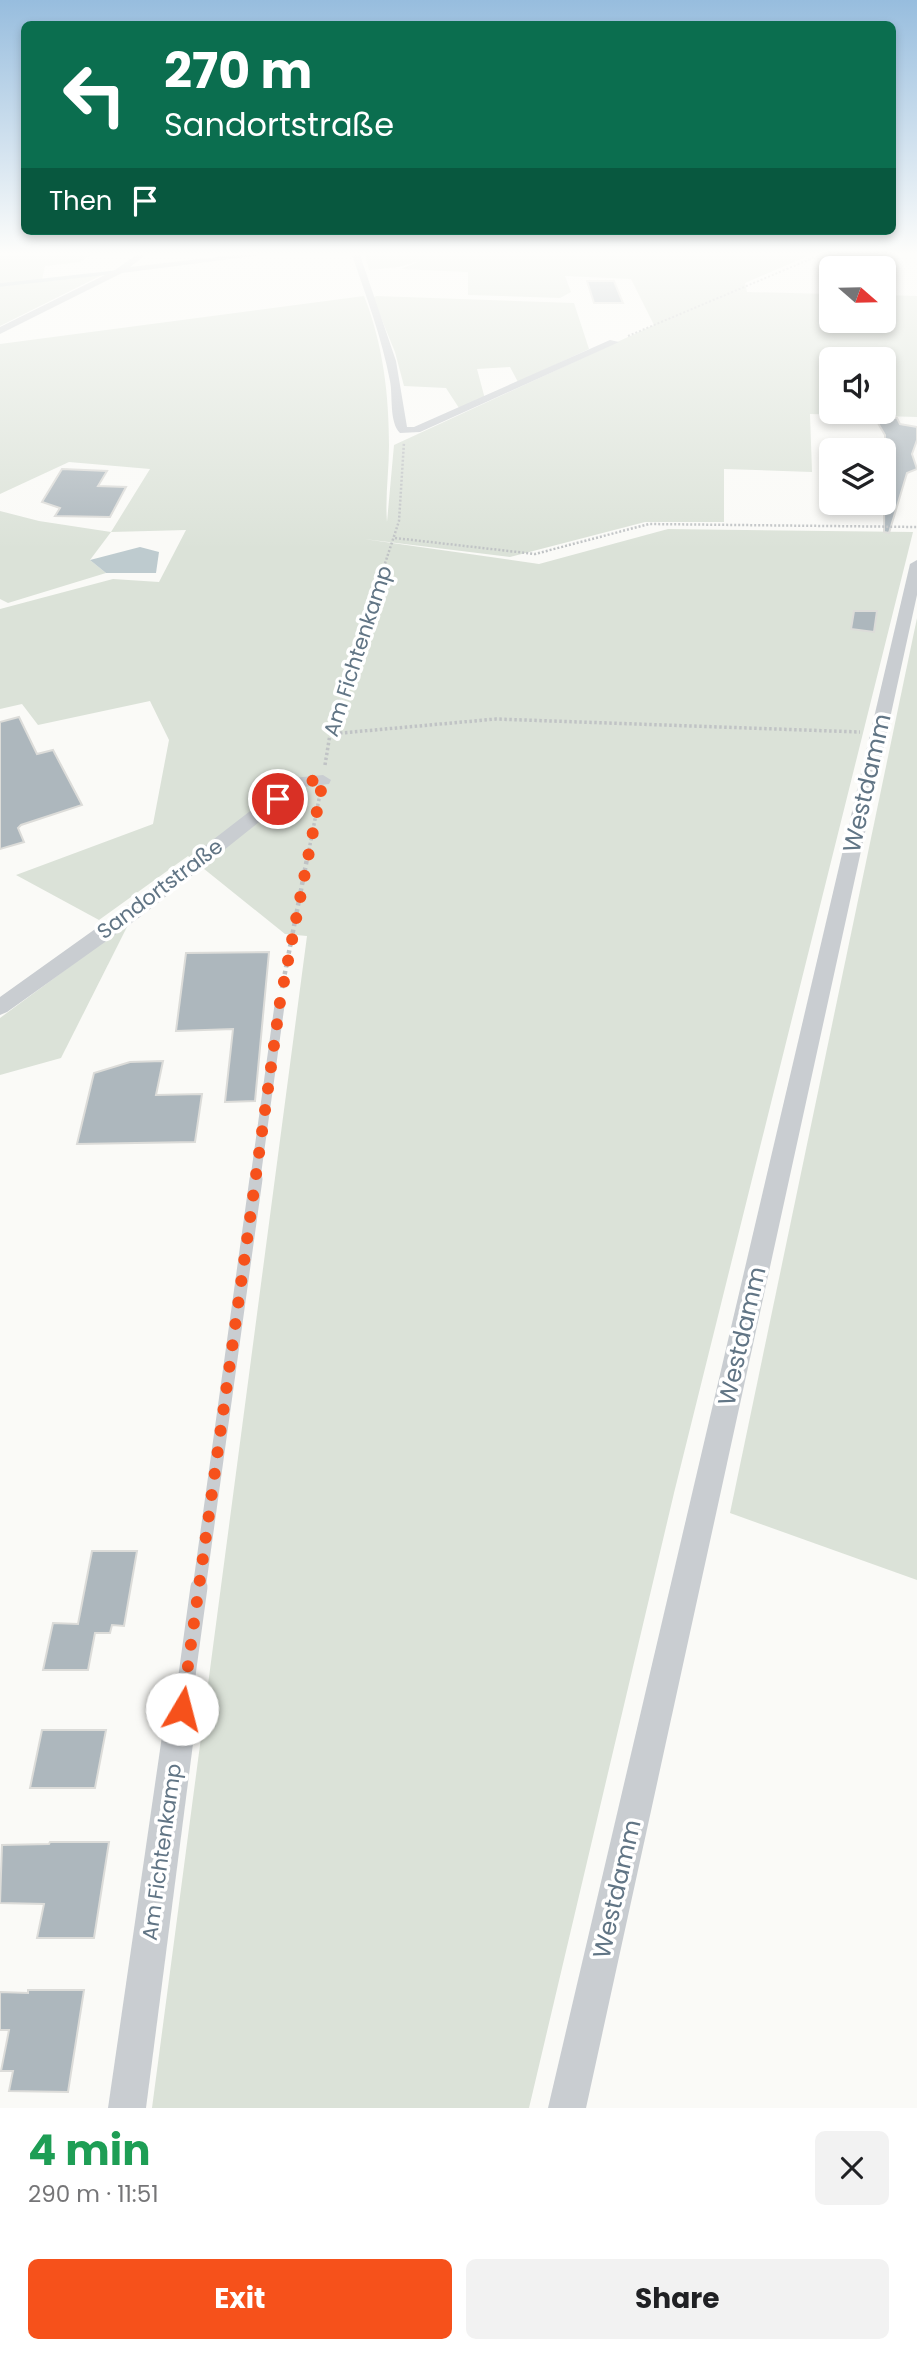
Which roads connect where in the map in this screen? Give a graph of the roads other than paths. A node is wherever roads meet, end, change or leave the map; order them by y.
1 (391, 353) edge
2 (588, 353) edge
3 (917, 564) edge
4 (323, 780) road end
5 (280, 1002) road end
6 (0, 1007) edge
7 (178, 1736) joint
8 (127, 2108) edge
9 (567, 2108) edge

1 - 2 street
3 - 9 street, Westdamm
4 - 6 street, Sandortstraße
5 - 7 lane, Am Fichtenkamp
7 - 8 street, Am Fichtenkamp

